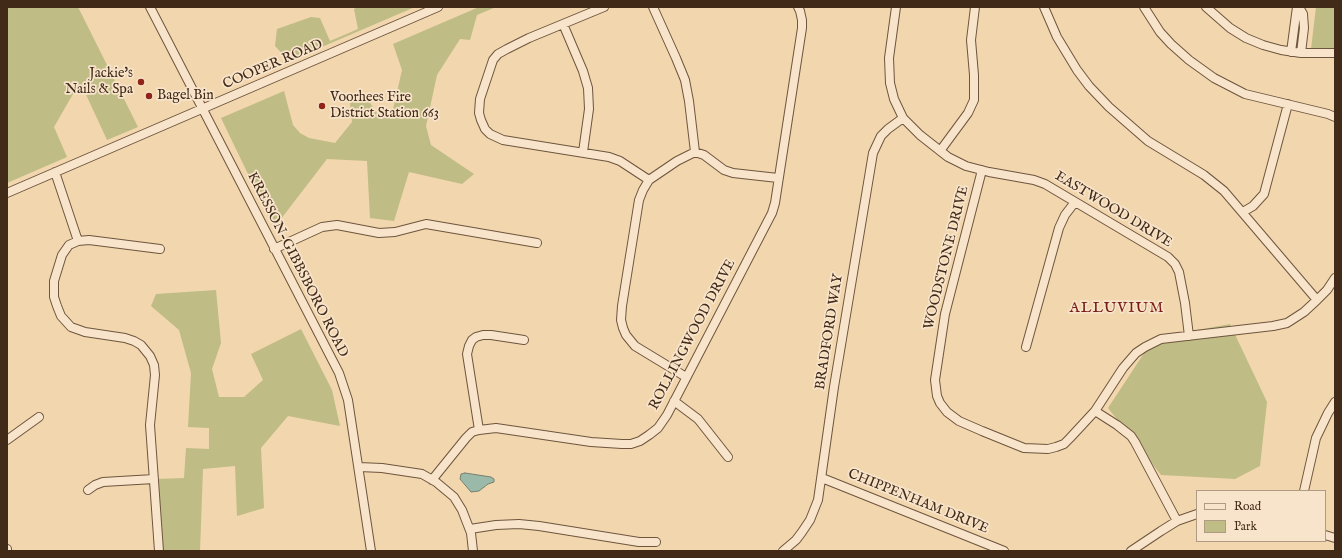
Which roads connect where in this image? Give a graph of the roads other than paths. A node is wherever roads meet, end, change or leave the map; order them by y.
1 (150, 7) edge
2 (438, 7) edge
3 (604, 7) edge
4 (653, 7) edge
5 (798, 7) edge
6 (896, 7) edge
7 (975, 7) edge
8 (1044, 7) edge
9 (1144, 7) edge
10 (1206, 7) edge
11 (1298, 7) edge
12 (564, 24) junction
13 (1291, 52) junction
14 (1301, 53) junction
15 (1335, 53) edge
16 (1288, 104) junction
17 (203, 109) junction
18 (1335, 117) edge
19 (903, 118) junction
20 (940, 151) junction
21 (583, 152) junction
22 (695, 152) junction
23 (982, 170) junction
24 (55, 172) junction
25 (778, 178) junction
26 (649, 180) junction
27 (7, 192) edge
28 (1075, 202) junction
29 (1243, 212) junction
30 (78, 241) junction
31 (537, 243) dead end
32 (160, 249) dead end
33 (274, 249) junction
34 (1335, 278) edge
35 (1317, 300) junction
36 (1189, 336) junction
37 (524, 340) dead end
38 (1026, 347) dead end
39 (686, 377) junction
40 (674, 401) junction
41 (1335, 402) edge
42 (1095, 412) junction
43 (39, 417) dead end
44 (479, 430) junction
45 (7, 440) edge
46 (728, 457) dead end
47 (359, 467) junction
48 (822, 478) junction
49 (154, 479) junction
50 (432, 480) junction
51 (88, 490) dead end
52 (1304, 490) edge
53 (1196, 514) edge
54 (1177, 522) junction
55 (470, 529) junction
56 (656, 542) dead end
57 (1142, 544) junction
58 (159, 551) edge
59 (371, 551) edge
60 (473, 551) edge
61 (783, 551) edge
62 (1004, 551) edge
63 (1131, 551) edge
64 (1147, 551) edge

1 - 17 street, KRESSON-GIBBSBORO ROAD
2 - 17 street, COOPER ROAD
3 - 12 street
4 - 22 street
5 - 25 street, ROLLINGWOOD DRIVE
6 - 19 street, EASTWOOD DRIVE
7 - 20 street
8 - 29 street
9 - 16 street
10 - 13 street
11 - 13 street
11 - 14 street
12 - 21 street
12 - 21 street
13 - 14 street
14 - 15 street
16 - 18 street
16 - 29 street
17 - 24 street, COOPER ROAD
17 - 33 street, KRESSON-GIBBSBORO ROAD
19 - 20 street, EASTWOOD DRIVE
19 - 48 street, BRADFORD WAY
20 - 23 street, EASTWOOD DRIVE
21 - 26 street
22 - 25 street
22 - 26 street
23 - 28 street, EASTWOOD DRIVE
23 - 42 street, WOODSTONE DRIVE
24 - 27 street, COOPER ROAD
24 - 30 street
25 - 39 street, ROLLINGWOOD DRIVE
26 - 39 street
28 - 36 street, EASTWOOD DRIVE
28 - 38 street
29 - 35 street
30 - 32 street
30 - 49 street
31 - 33 street
33 - 47 street, KRESSON-GIBBSBORO ROAD
34 - 35 street, WOODSTONE DRIVE
35 - 36 street, WOODSTONE DRIVE
36 - 42 street, WOODSTONE DRIVE
37 - 44 street
39 - 40 street, ROLLINGWOOD DRIVE
40 - 44 street, ROLLINGWOOD DRIVE
40 - 46 street
41 - 52 street
42 - 54 street
43 - 45 street
44 - 50 street
47 - 50 street
47 - 59 street, KRESSON-GIBBSBORO ROAD
48 - 61 street, BRADFORD WAY
48 - 62 street, CHIPPENHAM DRIVE
49 - 51 street
49 - 58 street
50 - 55 street
53 - 54 street
54 - 57 street
55 - 56 street
55 - 60 street
57 - 63 street
57 - 64 street

